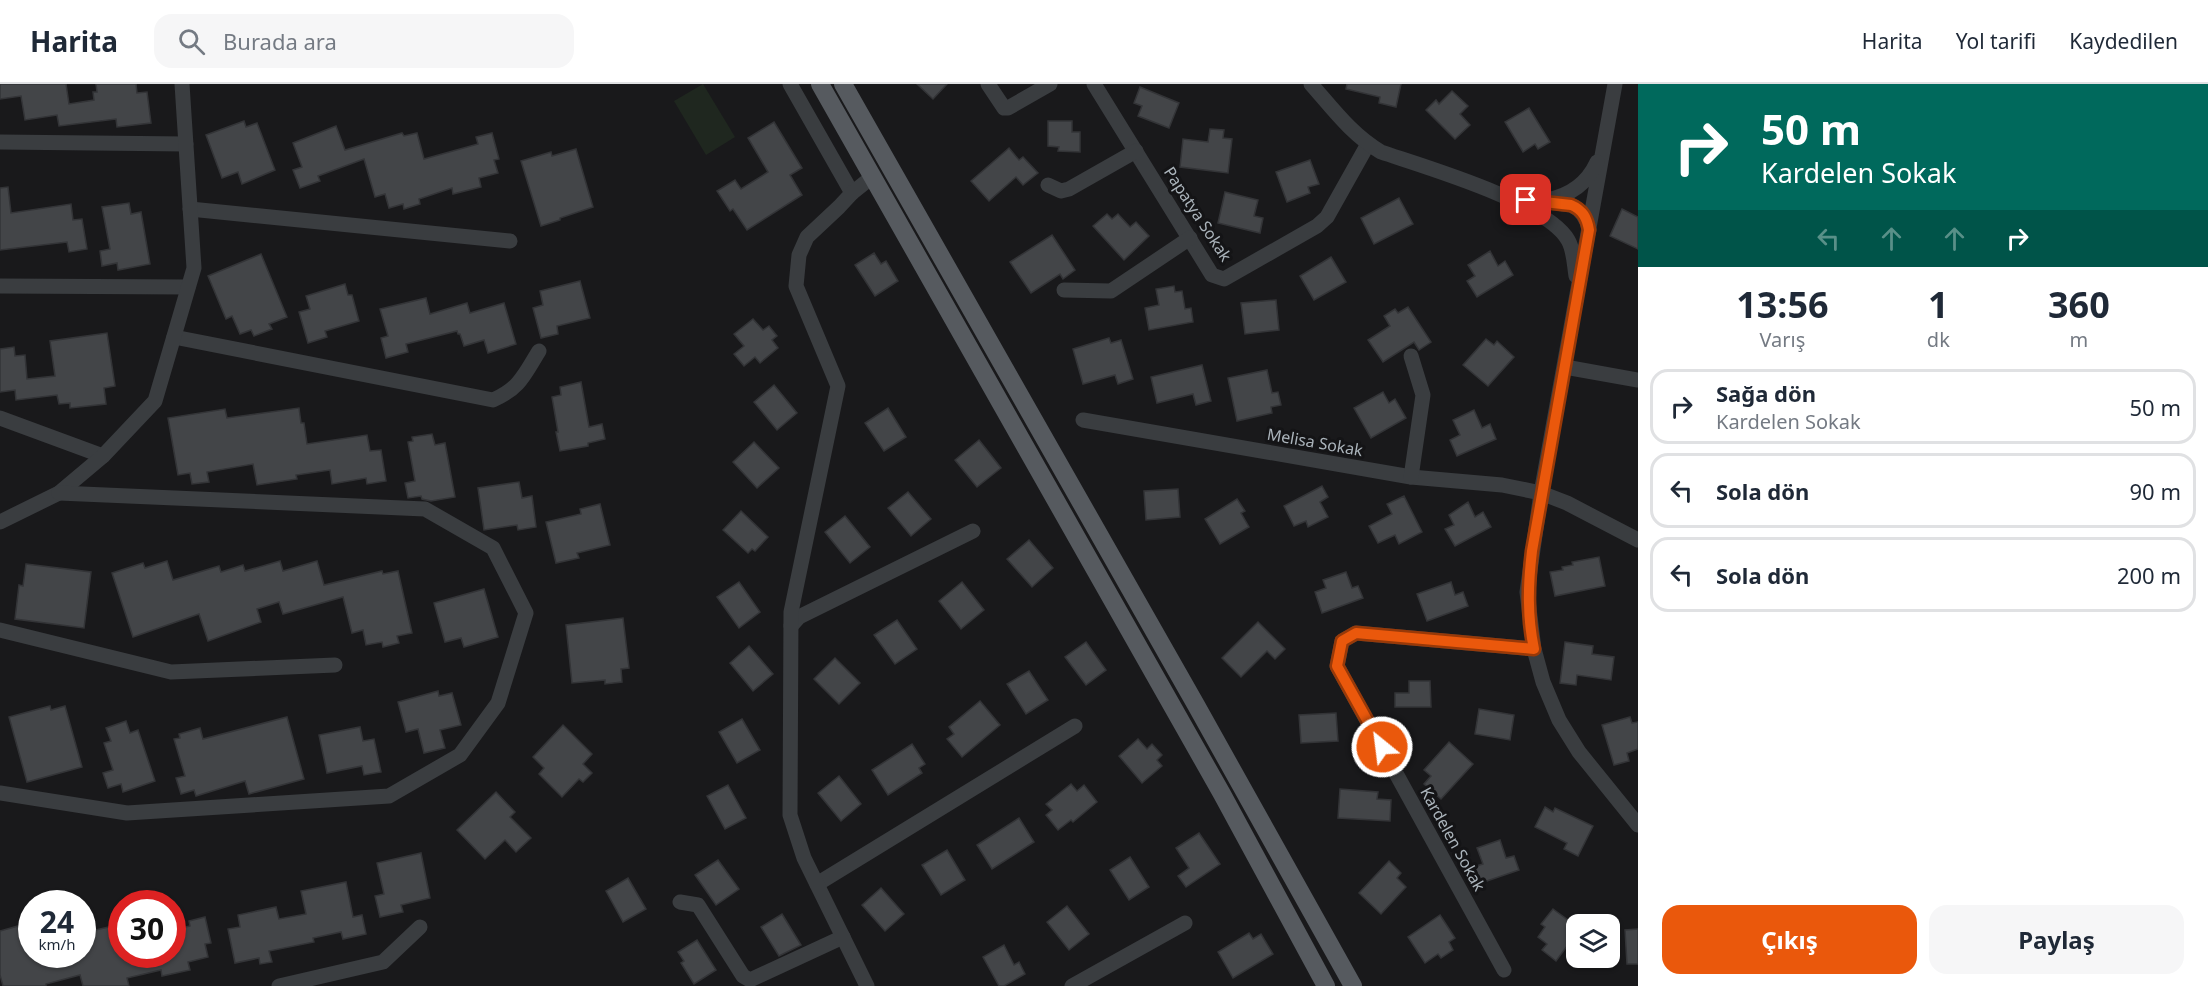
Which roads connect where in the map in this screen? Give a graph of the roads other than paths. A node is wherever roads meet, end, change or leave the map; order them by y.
1 (182, 84) edge
2 (790, 84) edge
3 (820, 84) edge
4 (843, 84) edge
5 (988, 84) edge
6 (1050, 84) edge
7 (1094, 84) edge
8 (1311, 84) edge
9 (1615, 84) edge
10 (0, 142) edge
11 (186, 144) junction
12 (1368, 144) junction
13 (1603, 149) junction
14 (1136, 151) junction
15 (872, 177) junction
16 (1048, 185) dead end
17 (852, 193) junction
18 (1500, 195) junction
19 (1540, 201) junction
20 (190, 209) junction
21 (1589, 230) junction
22 (1190, 238) junction
23 (510, 241) dead end
24 (0, 286) edge
25 (188, 287) junction
26 (1064, 290) dead end
27 (1578, 291) junction
28 (174, 337) junction
29 (539, 351) dead end
30 (1411, 356) dead end
31 (1564, 368) junction
32 (1638, 380) edge
33 (0, 418) edge
34 (1083, 420) dead end
35 (103, 456) junction
36 (1411, 477) junction
37 (59, 493) junction
38 (1541, 493) junction
39 (0, 522) edge
40 (973, 531) dead end
41 (1638, 540) edge
42 (791, 626) junction
43 (0, 630) edge
44 (1534, 649) junction
45 (335, 665) dead end
46 (1075, 726) dead end
47 (0, 793) edge
48 (1638, 825) edge
49 (817, 884) junction
50 (680, 902) dead end
51 (1185, 923) dead end
52 (420, 927) dead end
53 (843, 937) junction
54 (1504, 970) dead end
55 (279, 986) edge
56 (867, 986) edge
57 (1072, 986) edge
58 (1326, 986) edge
59 (1353, 986) edge

1 - 11 street
2 - 17 street
3 - 15 main road
4 - 59 main road
5 - 6 street
7 - 14 street, Papatya Sokak
8 - 12 street
9 - 13 street
10 - 11 street
11 - 20 street
12 - 18 street
12 - 22 street, Papatya Sokak
13 - 19 street
13 - 21 street
14 - 16 street
14 - 22 street, Papatya Sokak
15 - 17 street
15 - 58 main road
17 - 42 street
18 - 19 street
18 - 27 street
19 - 21 street
20 - 23 street
20 - 25 street
21 - 27 street
22 - 26 street
24 - 25 street
25 - 28 street
27 - 31 street
28 - 29 street
28 - 35 street
30 - 36 street
31 - 32 street
31 - 38 street
33 - 35 street
34 - 36 street, Melisa Sokak
35 - 37 street
36 - 38 street, Melisa Sokak
37 - 39 street
37 - 47 street
38 - 41 street, Melisa Sokak
38 - 44 street
40 - 42 street
42 - 49 street
43 - 45 street
44 - 48 street
44 - 54 street, Kardelen Sokak
46 - 49 street
49 - 53 street
50 - 53 street
51 - 57 street
52 - 55 street
53 - 56 street

